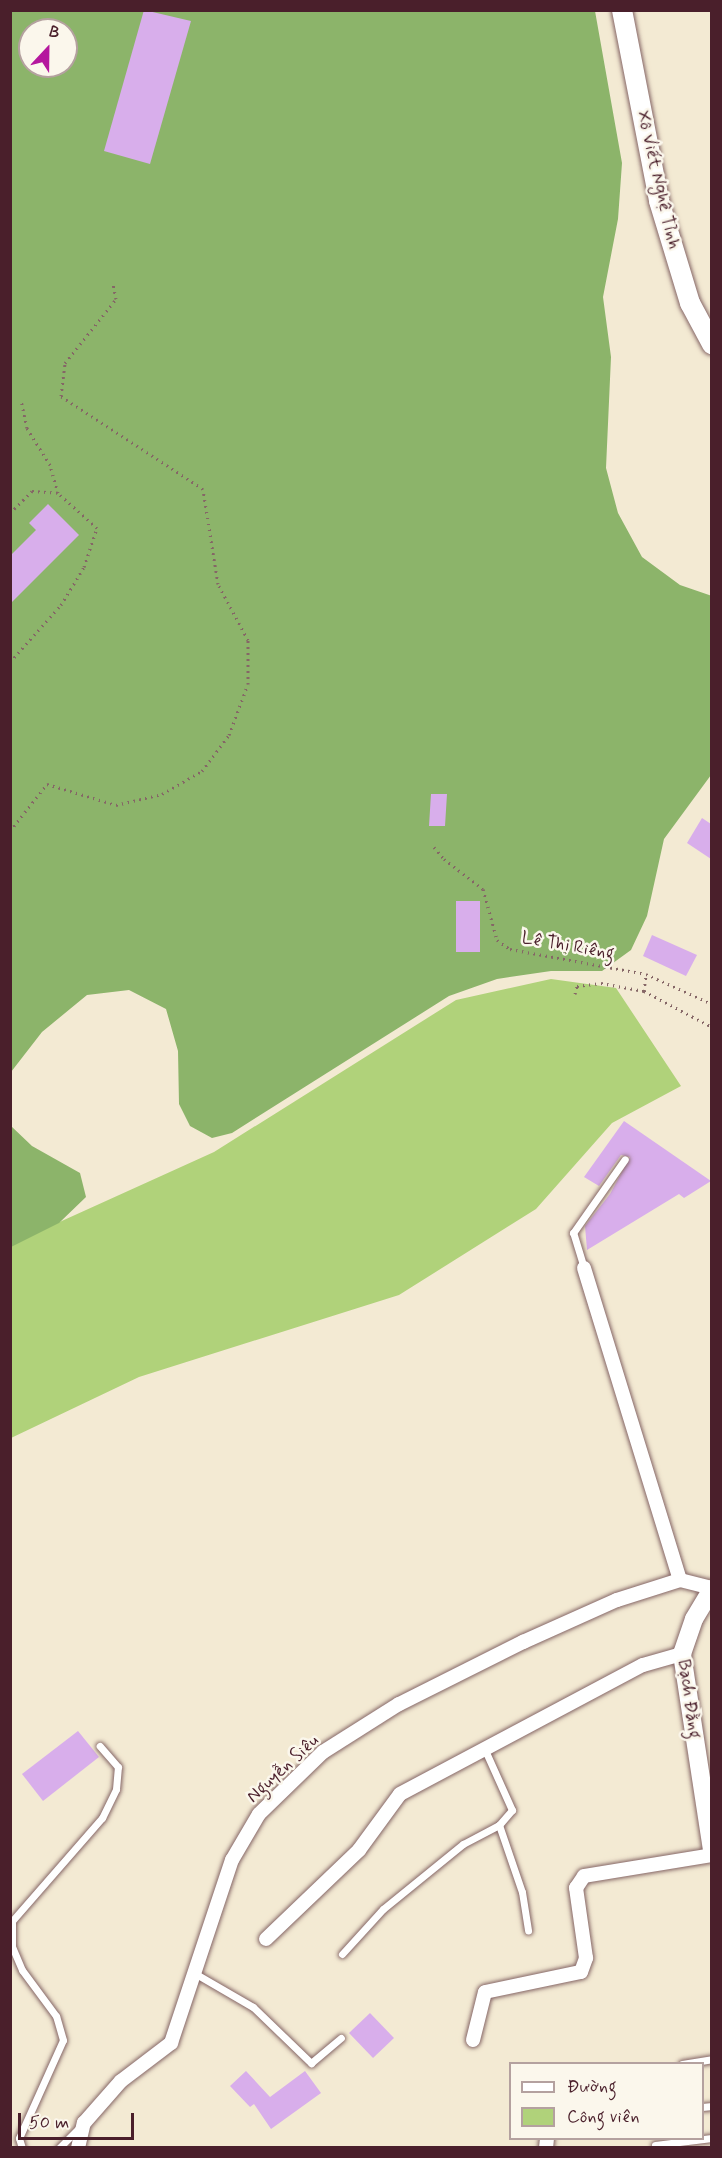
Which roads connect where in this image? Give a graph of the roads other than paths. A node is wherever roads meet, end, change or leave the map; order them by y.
1 (622, 10) edge
2 (711, 344) edge
3 (625, 1159) dead end
4 (584, 1268) joint
5 (680, 1580) junction
6 (711, 1588) edge
7 (682, 1654) junction
8 (100, 1746) dead end
9 (485, 1750) junction
10 (499, 1825) junction
11 (711, 1850) edge
12 (711, 1855) edge
13 (528, 1931) dead end
14 (266, 1939) dead end
15 (342, 1954) dead end
16 (196, 1974) junction
17 (341, 2038) dead end
18 (473, 2040) dead end
19 (711, 2059) edge
20 (694, 2062) edge
21 (84, 2123) junction
22 (695, 2140) edge
23 (655, 2145) dead end
24 (22, 2148) edge
25 (59, 2148) edge
26 (78, 2148) edge

1 - 2 main road, Xô Viết Nghệ Tỉnh
3 - 4 lane
4 - 5 street
5 - 6 street
5 - 16 street, Nguyễn Siêu
6 - 7 street, Bạch Đằng
7 - 9 street
7 - 11 street, Bạch Đằng
8 - 24 lane
9 - 10 lane
9 - 14 street
10 - 13 lane
10 - 15 lane
12 - 18 street
16 - 17 lane
16 - 21 street, Nguyễn Siêu
19 - 20 lane
21 - 25 lane
21 - 26 street, Nguyễn Siêu
22 - 23 lane

